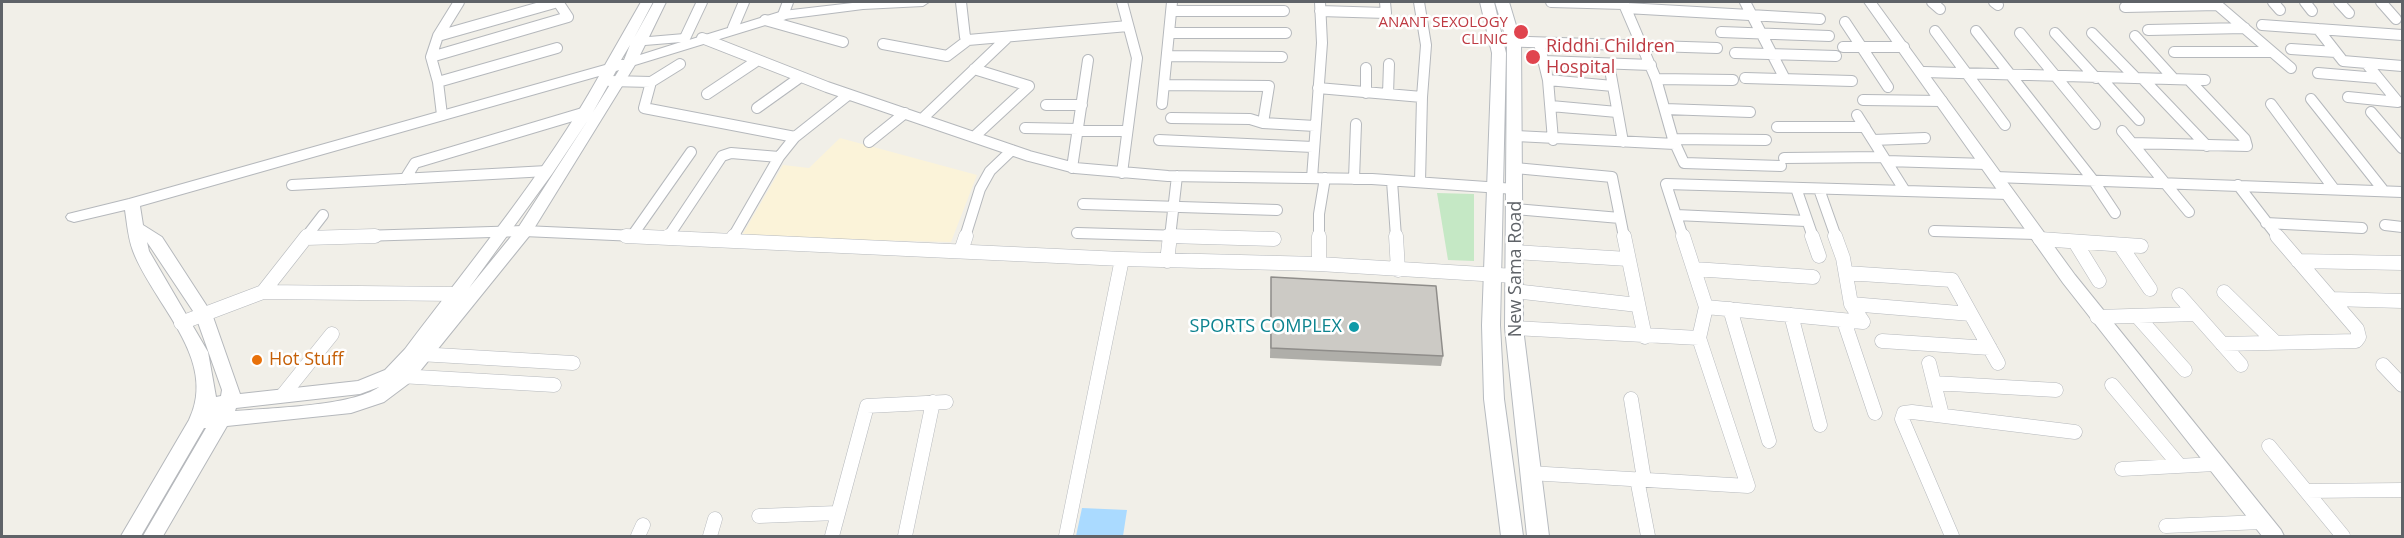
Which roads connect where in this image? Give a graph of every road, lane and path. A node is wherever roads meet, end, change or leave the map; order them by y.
1 (459, 2) edge
2 (647, 2) edge
3 (660, 2) edge
4 (702, 2) edge
5 (744, 2) edge
6 (788, 2) edge
7 (923, 2) edge
8 (961, 2) edge
9 (1122, 2) edge
10 (1385, 2) edge
11 (1419, 2) edge
12 (1487, 2) edge
13 (1502, 2) edge
14 (1551, 2) edge
15 (1745, 2) edge
16 (1870, 2) edge
17 (1932, 2) edge
18 (2273, 2) edge
19 (2305, 2) edge
20 (2339, 2) edge
21 (2381, 2) edge
22 (864, 3) edge
23 (2216, 3) edge
24 (1624, 4) edge
25 (1172, 6) edge
26 (1220, 6) edge
27 (1262, 6) edge
28 (1320, 6) edge
29 (2125, 7) dead end
30 (1940, 9) dead end
31 (2280, 10) dead end
32 (1284, 11) dead end
33 (2312, 11) dead end
34 (2349, 13) dead end
35 (1750, 14) junction
36 (783, 15) junction
37 (1820, 19) dead end
38 (2396, 19) dead end
39 (765, 20) junction
40 (1845, 22) dead end
41 (2262, 25) dead end
42 (1128, 26) junction
43 (733, 28) junction
44 (2245, 28) junction
45 (2148, 30) dead end
46 (2318, 30) junction
47 (1935, 31) dead end
48 (1976, 31) dead end
49 (1721, 32) dead end
50 (1169, 33) junction
51 (1286, 33) dead end
52 (2020, 33) dead end
53 (2055, 33) dead end
54 (2092, 33) dead end
55 (1761, 34) junction
56 (438, 36) junction
57 (1829, 36) dead end
58 (2135, 36) dead end
59 (2403, 36) edge
60 (1008, 37) junction
61 (685, 38) junction
62 (702, 38) junction
63 (968, 40) junction
64 (633, 42) junction
65 (843, 42) dead end
66 (1505, 42) junction
67 (1539, 43) junction
68 (883, 44) dead end
69 (1643, 46) junction
70 (1843, 46) dead end
71 (1862, 47) junction
72 (1904, 47) junction
73 (557, 48) dead end
74 (1717, 48) dead end
75 (2291, 49) dead end
76 (2174, 52) dead end
77 (2272, 52) junction
78 (2336, 52) junction
79 (1735, 53) dead end
80 (1772, 54) junction
81 (1168, 56) junction
82 (1836, 56) dead end
83 (431, 57) junction
84 (1281, 57) dead end
85 (1088, 60) dead end
86 (1544, 61) junction
87 (630, 62) junction
88 (755, 62) junction
89 (2366, 63) junction
90 (680, 64) dead end
91 (1389, 64) dead end
92 (1609, 64) junction
93 (1651, 65) junction
94 (2403, 66) edge
95 (1366, 68) dead end
96 (2291, 68) dead end
97 (974, 69) junction
98 (1924, 72) junction
99 (2318, 73) dead end
100 (1966, 74) junction
101 (2011, 76) junction
102 (2055, 76) junction
103 (612, 77) junction
104 (799, 78) junction
105 (1745, 78) dead end
106 (2098, 78) junction
107 (2140, 78) junction
108 (2378, 78) junction
109 (1785, 79) junction
110 (1548, 80) junction
111 (1656, 80) junction
112 (1733, 80) dead end
113 (2174, 80) junction
114 (2189, 80) junction
115 (2205, 80) dead end
116 (1852, 81) dead end
117 (438, 82) junction
118 (651, 82) junction
119 (1164, 86) junction
120 (1613, 86) junction
121 (1888, 87) dead end
122 (1318, 88) junction
123 (1365, 93) junction
124 (706, 94) dead end
125 (1388, 94) junction
126 (849, 95) junction
127 (1422, 97) junction
128 (2348, 97) dead end
129 (2312, 99) dead end
130 (1863, 100) dead end
131 (1942, 101) junction
132 (1162, 104) dead end
133 (2271, 104) dead end
134 (1046, 105) dead end
135 (1082, 105) junction
136 (1551, 106) junction
137 (757, 108) dead end
138 (1665, 109) junction
139 (586, 112) junction
140 (1617, 112) junction
141 (1750, 112) dead end
142 (2371, 112) dead end
143 (905, 113) junction
144 (442, 115) junction
145 (1857, 115) dead end
146 (923, 118) junction
147 (1171, 118) dead end
148 (2139, 120) dead end
149 (1263, 123) junction
150 (1356, 124) dead end
151 (2096, 124) dead end
152 (2005, 125) dead end
153 (1315, 126) junction
154 (1777, 127) dead end
155 (1865, 127) junction
156 (1025, 128) dead end
157 (1079, 130) junction
158 (1128, 131) junction
159 (2122, 131) dead end
160 (975, 136) junction
161 (1516, 136) junction
162 (795, 137) junction
163 (1925, 138) dead end
164 (1159, 140) dead end
165 (1553, 140) junction
166 (1766, 140) dead end
167 (1873, 140) junction
168 (869, 142) dead end
169 (1623, 142) junction
170 (1674, 142) junction
171 (2133, 143) junction
172 (2207, 146) junction
173 (1313, 147) junction
174 (2403, 148) edge
175 (1012, 150) junction
176 (691, 152) dead end
177 (779, 157) junction
178 (1885, 159) junction
179 (1072, 168) junction
180 (1515, 168) junction
181 (1991, 170) junction
182 (547, 171) junction
183 (1122, 173) junction
184 (1177, 176) junction
185 (1312, 178) junction
186 (1325, 178) junction
187 (405, 179) junction
188 (1354, 179) junction
189 (2093, 180) junction
190 (1392, 181) junction
191 (1420, 183) junction
192 (2167, 183) junction
193 (292, 185) dead end
194 (2238, 186) junction
195 (1495, 187) junction
196 (1796, 188) junction
197 (1515, 189) junction
198 (1819, 189) junction
199 (2334, 189) junction
200 (1905, 191) junction
201 (2384, 191) junction
202 (2403, 192) edge
203 (2008, 194) junction
204 (132, 203) junction
205 (1083, 204) dead end
206 (1173, 207) junction
207 (1515, 209) junction
208 (1277, 210) dead end
209 (2189, 212) dead end
210 (2115, 213) dead end
211 (323, 215) dead end
212 (1676, 215) junction
213 (74, 217) dead end
214 (1620, 218) junction
215 (1806, 221) junction
216 (2266, 223) junction
217 (2385, 225) dead end
218 (135, 226) junction
219 (2403, 227) edge
220 (2362, 228) dead end
221 (503, 231) junction
222 (524, 231) junction
223 (1934, 231) dead end
224 (1077, 234) dead end
225 (632, 236) junction
226 (1172, 237) junction
227 (2038, 237) junction
228 (306, 238) junction
229 (668, 238) junction
230 (1274, 239) dead end
231 (730, 241) junction
232 (2074, 242) junction
233 (2120, 244) junction
234 (2141, 246) dead end
235 (961, 250) junction
236 (1514, 252) junction
237 (1819, 256) dead end
238 (1628, 259) junction
239 (1122, 260) junction
240 (1167, 261) junction
241 (2298, 261) junction
242 (2403, 263) edge
243 (1319, 264) junction
244 (1694, 269) junction
245 (1398, 270) junction
246 (1846, 273) junction
247 (1492, 275) junction
248 (1814, 277) dead end
249 (2099, 281) dead end
250 (1515, 284) junction
251 (2150, 289) dead end
252 (263, 292) junction
253 (2224, 292) dead end
254 (456, 294) junction
255 (2179, 295) dead end
256 (2331, 299) junction
257 (2403, 301) edge
258 (1851, 304) junction
259 (1638, 305) junction
260 (1706, 307) junction
261 (1730, 309) junction
262 (203, 314) junction
263 (1971, 314) junction
264 (2196, 314) junction
265 (1791, 315) junction
266 (2137, 316) junction
267 (2097, 317) junction
268 (1844, 321) junction
269 (181, 323) junction
270 (1514, 328) junction
271 (332, 334) dead end
272 (1645, 337) junction
273 (1698, 338) junction
274 (1882, 341) dead end
275 (2276, 343) junction
276 (2222, 344) junction
277 (1989, 348) junction
278 (418, 354) junction
279 (573, 363) dead end
280 (1929, 363) dead end
281 (1998, 363) dead end
282 (2383, 364) dead end
283 (2241, 365) dead end
284 (2185, 370) dead end
285 (399, 376) junction
286 (1934, 383) junction
287 (554, 385) dead end
288 (2112, 385) dead end
289 (2403, 385) edge
290 (2056, 390) dead end
291 (283, 395) junction
292 (1631, 399) dead end
293 (206, 405) junction
294 (226, 410) junction
295 (1875, 412) dead end
296 (1942, 415) junction
297 (198, 422) junction
298 (1820, 425) dead end
299 (2074, 432) dead end
300 (1769, 441) dead end
301 (2269, 446) dead end
302 (2215, 464) junction
303 (2180, 466) junction
304 (2122, 469) dead end
305 (1529, 473) junction
306 (1641, 479) junction
307 (2403, 490) edge
308 (2306, 491) junction
309 (837, 513) junction
310 (759, 516) dead end
311 (715, 519) dead end
312 (2262, 522) junction
313 (2166, 526) dead end
314 (131, 537) edge
315 (153, 537) edge
316 (710, 537) edge
317 (832, 537) edge
318 (905, 537) edge
319 (1066, 537) edge
320 (1512, 537) edge
321 (1538, 537) edge
322 (1648, 537) edge
323 (1952, 537) edge
324 (2274, 537) edge
325 (2343, 537) edge

1 - 56 street
2 - 64 street
3 - 64 street
4 - 61 street
5 - 43 street
6 - 36 street
7 - 22 street
8 - 63 street
9 - 42 street
10 - 28 street
11 - 127 street
12 - 66 main road, New Sama Road
13 - 66 main road, New Sama Road
14 - 24 street
15 - 35 street
16 - 72 street
17 - 30 street
18 - 31 street
19 - 33 street
20 - 34 street
21 - 38 street
22 - 36 street
23 - 29 street
23 - 44 street
24 - 35 street
24 - 69 street
25 - 26 street
25 - 50 street
26 - 27 street
27 - 32 street
28 - 122 street
35 - 37 street
35 - 55 street
36 - 39 street
39 - 43 street
39 - 65 street
40 - 71 street
41 - 46 street
42 - 60 street
42 - 158 street
43 - 62 street
44 - 45 street
44 - 77 street
46 - 59 street
46 - 78 street
47 - 100 street
48 - 101 street
49 - 55 street
50 - 51 street
50 - 81 street
52 - 102 street
53 - 106 street
54 - 107 street
55 - 57 street
55 - 80 street
56 - 83 street
56 - 83 street
58 - 113 street
60 - 63 street
60 - 97 street
61 - 62 street
61 - 64 street
62 - 87 street
62 - 88 street
63 - 68 street
64 - 87 street
64 - 103 street
66 - 67 street
66 - 161 main road, New Sama Road
66 - 195 main road, New Sama Road
67 - 69 street
67 - 86 street
69 - 74 street
69 - 93 street
70 - 71 street
71 - 72 street
71 - 121 street
72 - 98 street
73 - 117 street
75 - 78 street
76 - 77 street
77 - 96 street
78 - 89 street
79 - 80 street
80 - 82 street
80 - 109 street
81 - 84 street
81 - 119 street
83 - 117 street
85 - 135 street
86 - 92 street
86 - 110 street
87 - 103 street
88 - 104 street
88 - 124 street
89 - 94 street
89 - 108 street
90 - 118 street
91 - 125 street
92 - 93 street
92 - 120 street
93 - 111 street
95 - 123 street
97 - 146 street
97 - 160 street
98 - 100 street
98 - 131 street
99 - 108 street
100 - 101 street
100 - 152 street
101 - 102 street
101 - 189 street
102 - 106 street
102 - 151 street
103 - 118 street
103 - 139 street
103 - 144 street
103 - 222 street
104 - 126 street
104 - 137 street
105 - 109 street
106 - 107 street
106 - 148 street
107 - 113 street
107 - 172 street
108 - 128 street
109 - 116 street
110 - 120 street
110 - 136 street
111 - 112 street
111 - 138 street
113 - 114 street
114 - 115 street
114 - 172 street
117 - 144 street
118 - 162 street
119 - 132 street
119 - 149 street
120 - 140 street
122 - 123 street
122 - 153 street
123 - 125 street
125 - 127 street
126 - 143 street
126 - 162 street
127 - 191 street
129 - 201 street
130 - 131 street
131 - 181 street
133 - 199 street
134 - 135 street
135 - 157 street
136 - 140 street
136 - 165 street
138 - 141 street
138 - 170 street
139 - 182 street
139 - 187 street
140 - 169 street
142 - 174 street
143 - 146 street
143 - 168 street
144 - 204 street
145 - 155 street
146 - 160 street
147 - 149 street
149 - 153 street
150 - 188 street
153 - 173 street
154 - 155 street
155 - 167 street
156 - 157 street
157 - 158 street
157 - 179 street
158 - 183 street
159 - 171 street
160 - 175 street
161 - 165 street
161 - 180 main road, New Sama Road
162 - 177 street
163 - 167 street
164 - 173 street
165 - 169 street
166 - 170 street
167 - 178 street
169 - 170 street
170 - 178 street
171 - 172 street
171 - 192 street
173 - 185 street
175 - 179 street
175 - 235 street
176 - 225 street
177 - 229 street
177 - 231 street
178 - 181 street
178 - 200 street
179 - 183 street
180 - 197 main road, New Sama Road
180 - 214 street
181 - 189 street
181 - 203 street
182 - 187 street
182 - 221 street
183 - 184 street
184 - 185 street
184 - 206 street
185 - 186 street
186 - 188 street
186 - 243 street
187 - 193 street
188 - 190 street
189 - 192 street
189 - 210 street
190 - 191 street
190 - 245 street
191 - 195 street
192 - 194 street
192 - 209 street
194 - 199 street
194 - 216 street
195 - 197 street
195 - 247 main road, New Sama Road
196 - 198 street
196 - 212 street
196 - 215 street
197 - 207 main road, New Sama Road
198 - 200 street
198 - 246 street
199 - 201 street
200 - 203 street
201 - 202 street
203 - 227 street
204 - 213 street
204 - 218 street
205 - 206 street
206 - 208 street
206 - 226 street
207 - 214 street
207 - 236 main road, New Sama Road
211 - 228 street
212 - 215 street
212 - 244 street
214 - 238 street
215 - 237 street
216 - 220 street
216 - 241 street
217 - 219 street
218 - 262 street
218 - 269 street
221 - 222 street
221 - 228 street
221 - 254 street
222 - 225 street
222 - 278 street
223 - 227 street
224 - 226 street
225 - 229 street
226 - 230 street
226 - 240 street
227 - 232 street
227 - 267 street
228 - 252 street
229 - 231 street
231 - 235 street
232 - 233 street
232 - 249 street
233 - 234 street
233 - 251 street
235 - 239 street
236 - 238 street
236 - 250 main road, New Sama Road
238 - 259 street
239 - 240 street
239 - 319 street
240 - 243 street
241 - 242 street
241 - 256 street
243 - 245 street
244 - 248 street
244 - 260 street
245 - 247 street
246 - 258 street
246 - 263 street
247 - 250 street
247 - 320 main road, New Sama Road
250 - 259 street
250 - 270 main road, New Sama Road
252 - 254 street
252 - 262 street
253 - 275 street
254 - 278 street
255 - 264 street
256 - 257 street
256 - 275 street
258 - 263 street
258 - 268 street
259 - 272 street
260 - 261 street
260 - 273 street
261 - 265 street
261 - 300 street
262 - 269 street
262 - 294 street
263 - 277 street
264 - 266 street
264 - 276 street
265 - 268 street
265 - 298 street
266 - 267 street
266 - 284 street
267 - 302 street
268 - 295 street
269 - 293 street
270 - 272 street
270 - 305 main road, New Sama Road
271 - 291 street
272 - 273 street
273 - 306 street
274 - 277 street
275 - 276 street
276 - 283 street
277 - 281 street
278 - 279 street
278 - 285 street
280 - 286 street
282 - 289 street
285 - 287 street
285 - 291 street
285 - 294 street
286 - 290 street
286 - 296 street
288 - 303 street
291 - 294 street
292 - 306 street
293 - 294 street
293 - 297 street
294 - 297 street
294 - 315 street
296 - 299 street
296 - 323 street
297 - 314 street
301 - 308 street
302 - 303 street
302 - 312 street
303 - 304 street
305 - 306 street
305 - 321 main road, New Sama Road
306 - 322 street
307 - 308 street
308 - 325 street
309 - 310 street
309 - 317 street
309 - 318 street
311 - 316 street
312 - 313 street
312 - 324 street

